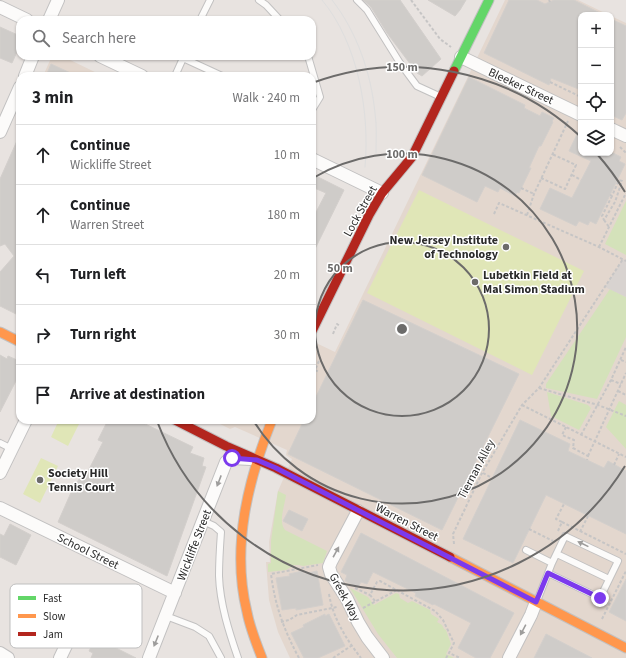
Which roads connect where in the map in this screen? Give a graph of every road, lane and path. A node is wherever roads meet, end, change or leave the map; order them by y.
1 (58, 0) edge
2 (210, 0) edge
3 (259, 0) edge
4 (357, 0) edge
5 (411, 0) edge
6 (489, 0) edge
7 (0, 7) edge
8 (19, 16) edge
9 (51, 16) edge
10 (202, 16) edge
11 (276, 16) edge
12 (451, 47) dead end
13 (460, 57) junction
14 (32, 60) edge
15 (108, 60) edge
16 (182, 60) edge
17 (189, 60) edge
18 (309, 60) edge
19 (27, 72) edge
20 (134, 72) edge
21 (177, 72) edge
22 (214, 72) edge
23 (313, 72) edge
24 (550, 82) dead end
25 (316, 83) edge
26 (16, 95) edge
27 (578, 95) edge
28 (441, 97) junction
29 (316, 103) edge
30 (577, 113) edge
31 (614, 130) edge
32 (0, 132) edge
33 (626, 136) edge
34 (552, 154) junction
35 (316, 161) edge
36 (572, 175) junction
37 (541, 178) junction
38 (581, 180) dead end
39 (521, 188) dead end
40 (382, 193) junction
41 (626, 193) edge
42 (534, 194) junction
43 (494, 214) dead end
44 (527, 215) junction
45 (604, 220) junction
46 (609, 227) junction
47 (599, 247) junction
48 (623, 259) junction
49 (626, 261) edge
50 (316, 323) edge
51 (340, 326) dead end
52 (0, 332) edge
53 (333, 334) dead end
54 (16, 340) edge
55 (626, 347) edge
56 (621, 360) junction
57 (319, 361) dead end
58 (626, 362) edge
59 (316, 368) edge
60 (316, 370) edge
61 (319, 372) dead end
62 (626, 373) edge
63 (611, 380) junction
64 (621, 384) junction
65 (539, 388) junction
66 (618, 391) junction
67 (626, 395) edge
68 (522, 405) junction
69 (598, 405) junction
70 (609, 410) junction
71 (626, 416) edge
72 (24, 424) edge
73 (183, 424) edge
74 (270, 424) edge
75 (566, 427) junction
76 (581, 435) junction
77 (595, 442) junction
78 (0, 443) edge
79 (12, 449) junction
80 (619, 454) junction
81 (588, 456) junction
82 (626, 457) edge
83 (257, 460) junction
84 (587, 460) dead end
85 (614, 465) dead end
86 (0, 473) edge
87 (482, 473) junction
88 (492, 478) dead end
89 (564, 504) dead end
90 (0, 508) edge
91 (358, 510) junction
92 (588, 516) dead end
93 (203, 521) junction
94 (562, 522) junction
95 (529, 529) dead end
96 (580, 531) junction
97 (556, 535) dead end
98 (576, 541) junction
99 (454, 544) dead end
100 (526, 550) dead end
101 (557, 554) junction
102 (626, 554) edge
103 (544, 559) junction
104 (552, 563) junction
105 (324, 566) dead end
106 (626, 571) edge
107 (548, 573) junction
108 (609, 580) junction
109 (351, 587) dead end
110 (397, 590) junction
111 (175, 594) junction
112 (370, 595) junction
113 (375, 601) junction
114 (536, 602) junction
115 (338, 607) dead end
116 (360, 610) dead end
117 (166, 616) junction
118 (602, 619) dead end
119 (281, 622) junction
120 (351, 646) dead end
121 (65, 648) edge
122 (626, 648) edge
123 (0, 653) edge
124 (449, 653) junction
125 (8, 658) edge
126 (60, 658) edge
127 (149, 658) edge
128 (221, 658) edge
129 (238, 658) edge
130 (262, 658) edge
131 (299, 658) edge
132 (333, 658) edge
133 (383, 658) edge
134 (446, 658) edge
135 (460, 658) edge
136 (509, 658) edge

1 - 9 street
2 - 10 lane
3 - 11 lane
4 - 28 lane
5 - 12 path
6 - 13 main road, Lock Street
7 - 8 street
13 - 28 main road, Lock Street
13 - 30 street, Bleeker Street
14 - 19 street
15 - 20 street
16 - 21 lane
17 - 22 lane
18 - 23 lane
24 - 27 path
25 - 29 lane
26 - 32 street
28 - 40 main road, Lock Street
30 - 34 path
31 - 33 street
34 - 36 path
34 - 37 path
35 - 40 street
36 - 37 path
36 - 38 path
37 - 42 path
39 - 42 path
40 - 50 main road, Lock Street
41 - 46 path
42 - 44 path
43 - 44 path
44 - 47 path
45 - 45 path
45 - 46 path
46 - 47 path
47 - 48 path
48 - 49 path
48 - 65 path, Tiernan Alley
51 - 53 path
52 - 54 main road
55 - 56 path
56 - 58 path
56 - 63 path
57 - 59 path
60 - 61 path
62 - 64 path
63 - 64 path
63 - 69 path
64 - 66 path
65 - 68 path, Tiernan Alley
65 - 69 path
66 - 67 path
66 - 70 path
68 - 75 path
68 - 87 path, Tiernan Alley
69 - 70 path
69 - 76 path
70 - 71 path
70 - 77 path
72 - 79 street
73 - 83 main road, Warren Street
74 - 83 main road
75 - 76 path
75 - 81 path
76 - 77 path
77 - 80 path
77 - 81 path
78 - 79 lane
79 - 86 street
80 - 82 path
80 - 85 path
81 - 84 path
83 - 91 main road, Warren Street
83 -> 93 street, Wickliffe Street
83 - 130 main road
87 - 88 path
87 - 99 path, Tiernan Alley
89 - 94 path
90 - 111 street, School Street
91 - 114 main road, Warren Street
133 -> 91 street, Greek Way
92 - 96 path
93 - 111 street, Wickliffe Street
93 - 129 lane
94 - 96 path
94 - 97 path
95 - 103 path
96 - 98 path
96 - 102 path
98 - 101 lane
108 -> 98 lane
100 - 103 lane
101 - 104 lane
101 - 108 lane
103 - 104 lane
104 - 107 lane
105 - 119 path
106 - 118 path
107 - 108 lane
107 - 114 lane
109 - 112 path
110 - 112 path
110 - 113 path
110 - 124 path
111 - 117 street, Wickliffe Street
112 - 113 path
113 - 116 path
114 - 122 main road, Warren Street
114 -> 136 street
115 - 119 path
117 -> 127 street, Wickliffe Street
117 - 128 lane
119 - 131 path
120 - 132 path
121 - 126 street
123 - 125 street
124 - 134 path
124 - 135 path

